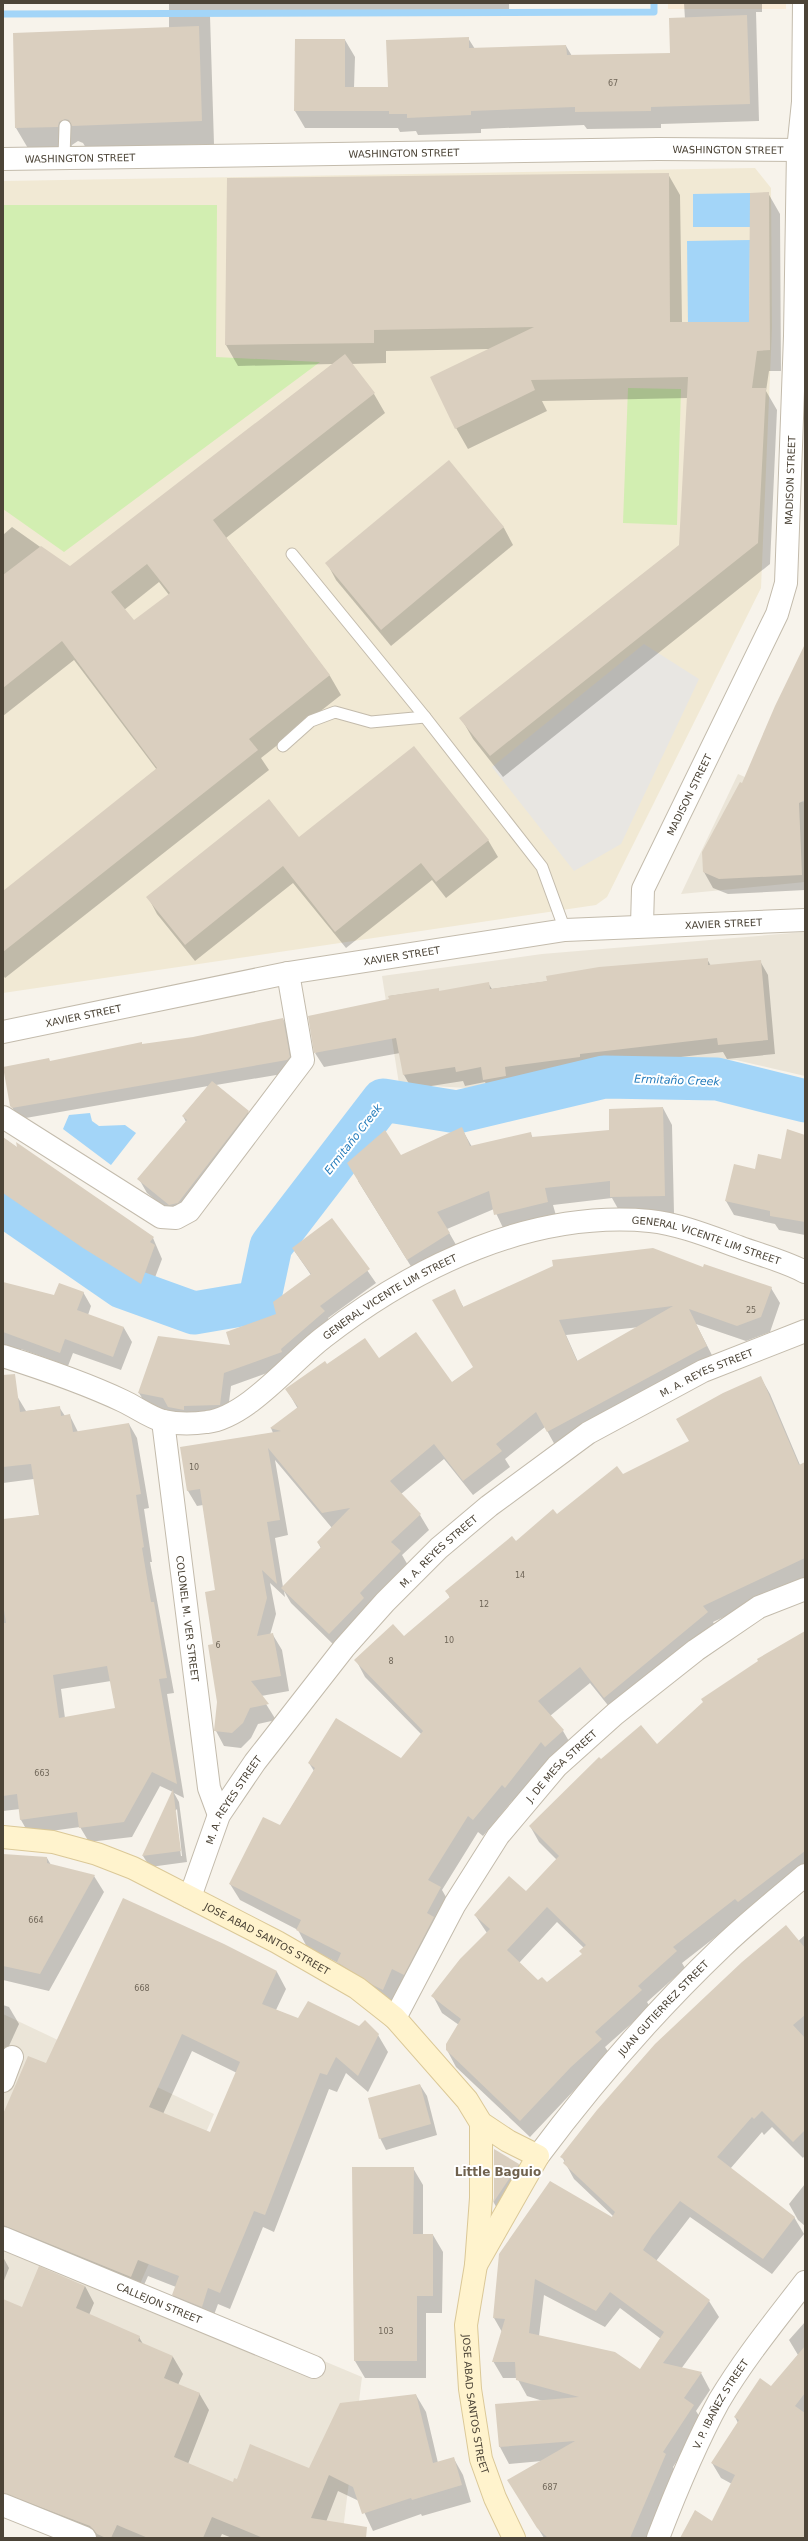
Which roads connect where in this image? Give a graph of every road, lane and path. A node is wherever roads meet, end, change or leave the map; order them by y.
1 (804, 3) edge
2 (65, 126) dead end
3 (802, 150) edge
4 (64, 157) junction
5 (3, 159) edge
6 (292, 554) dead end
7 (425, 716) junction
8 (283, 746) dead end
9 (805, 920) edge
10 (642, 925) junction
11 (566, 930) junction
12 (288, 973) junction
13 (3, 1032) edge
14 (3, 1117) edge
15 (805, 1272) edge
16 (805, 1331) edge
17 (3, 1356) edge
18 (163, 1421) junction
19 (805, 1589) edge
20 (220, 1815) junction
21 (3, 1837) edge
22 (805, 1875) edge
23 (190, 1897) junction
24 (395, 2018) junction
25 (12, 2057) dead end
26 (3, 2081) edge
27 (480, 2123) junction
28 (538, 2156) junction
29 (3, 2238) edge
30 (476, 2265) junction
31 (805, 2282) edge
32 (314, 2367) dead end
33 (3, 2505) edge
34 (85, 2538) edge
35 (514, 2538) edge
36 (658, 2538) edge

1 - 3 street, MADISON STREET
2 - 4 lane
3 - 4 street, WASHINGTON STREET
3 - 10 street, MADISON STREET
4 - 5 street, WASHINGTON STREET
6 - 7 lane
7 - 8 lane
7 - 11 lane
9 - 10 street, XAVIER STREET
10 - 11 street, XAVIER STREET
11 - 12 street, XAVIER STREET
12 - 13 street, XAVIER STREET
12 - 14 street
15 - 18 street, GENERAL VICENTE LIM STREET
16 - 20 street, M. A. REYES STREET
17 - 18 street, GENERAL VICENTE LIM STREET
18 - 20 street, COLONEL M. VER STREET
19 - 24 street, J. DE MESA STREET
20 - 23 street, M. A. REYES STREET
21 - 23 street, JOSE ABAD SANTOS STREET
22 - 28 street, JUAN GUTIERREZ STREET
23 - 24 street, JOSE ABAD SANTOS STREET
24 - 27 street, JOSE ABAD SANTOS STREET
25 - 26 street
27 - 28 street, JOSE ABAD SANTOS STREET
27 - 30 street, JOSE ABAD SANTOS STREET
28 - 30 street, JOSE ABAD SANTOS STREET
29 - 32 street, CALLEJON STREET
30 - 35 street, JOSE ABAD SANTOS STREET
31 - 36 street, V. P. IBAÑEZ STREET
33 - 34 street

